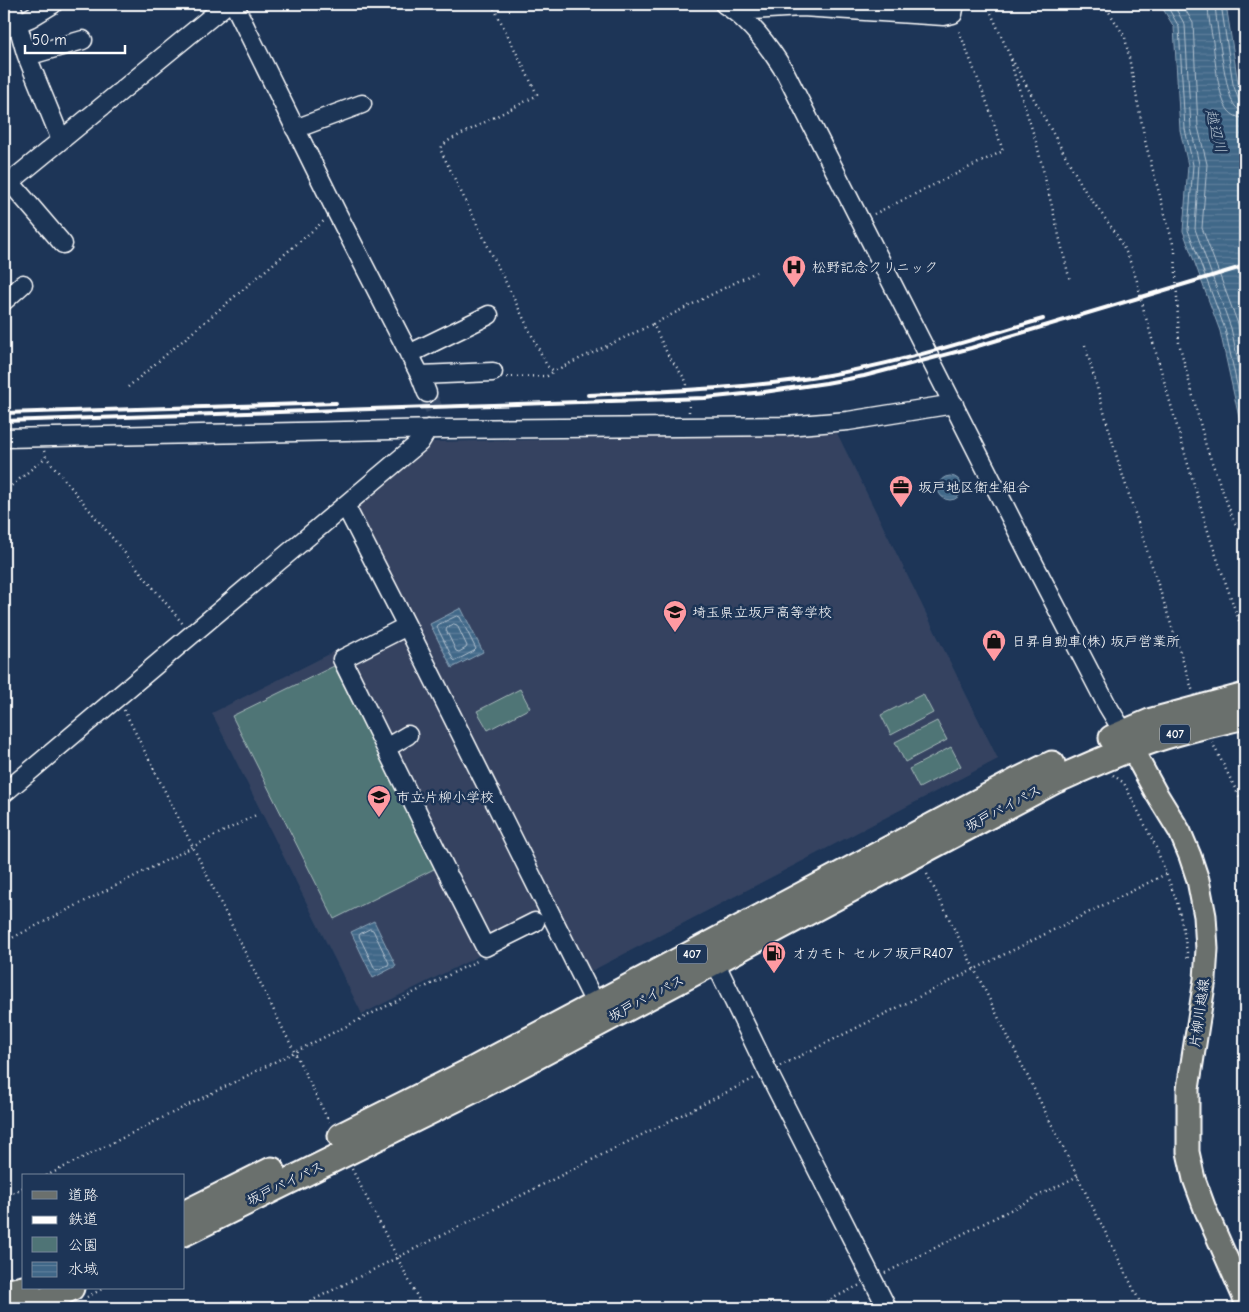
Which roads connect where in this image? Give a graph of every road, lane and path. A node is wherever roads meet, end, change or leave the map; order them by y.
1 (10, 4) edge
2 (52, 4) edge
3 (227, 4) edge
4 (234, 4) edge
5 (492, 4) edge
6 (987, 4) edge
7 (1104, 4) edge
8 (731, 8) edge
9 (951, 11) edge
10 (10, 26) edge
11 (82, 40) dead end
12 (27, 56) junction
13 (1010, 56) junction
14 (362, 104) dead end
15 (295, 129) junction
16 (61, 140) junction
17 (8, 179) edge
18 (336, 212) junction
19 (861, 220) junction
20 (63, 244) dead end
21 (756, 272) dead end
22 (1070, 281) dead end
23 (23, 284) dead end
24 (5, 296) edge
25 (489, 315) dead end
26 (653, 324) junction
27 (1085, 345) dead end
28 (409, 354) junction
29 (554, 371) junction
30 (493, 372) joint
31 (420, 376) junction
32 (687, 385) dead end
33 (128, 387) dead end
34 (427, 393) tunnel mouth
35 (954, 404) junction
36 (435, 424) junction
37 (39, 437) junction
38 (4, 438) edge
39 (46, 457) junction
40 (4, 492) edge
41 (345, 505) junction
42 (1245, 544) edge
43 (407, 626) junction
44 (192, 634) junction
45 (1245, 638) edge
46 (1245, 696) edge
47 (118, 697) junction
48 (1208, 716) junction
49 (1245, 716) edge
50 (408, 735) dead end
51 (1128, 741) junction
52 (386, 748) junction
53 (1107, 772) dead end
54 (4, 794) edge
55 (1245, 808) edge
56 (256, 815) dead end
57 (193, 847) junction
58 (927, 874) dead end
59 (1166, 874) junction
60 (535, 922) dead end
61 (4, 942) edge
62 (485, 957) dead end
63 (715, 962) junction
64 (1188, 966) dead end
65 (974, 970) junction
66 (596, 1005) junction
67 (294, 1052) junction
68 (768, 1072) junction
69 (341, 1146) junction
70 (50, 1174) edge
71 (1078, 1176) junction
72 (22, 1188) edge
73 (4, 1197) edge
74 (185, 1214) edge
75 (185, 1232) edge
76 (397, 1258) junction
77 (872, 1279) junction
78 (22, 1289) edge
79 (67, 1290) edge
80 (4, 1293) edge
81 (1245, 1300) edge
82 (29, 1308) edge
83 (297, 1308) edge
84 (423, 1308) edge
85 (813, 1308) edge
86 (887, 1308) edge
87 (1143, 1308) edge

1 - 10 street
2 - 10 street
3 - 16 street
4 - 15 street
5 - 29 path
6 - 13 path
7 - 42 path
8 - 9 street
8 - 19 street
9 - 19 path
10 - 12 street
11 - 12 street
12 - 16 street
13 - 22 path
13 - 45 path
14 - 15 street
15 - 18 street
16 - 17 street
17 - 20 street
18 - 28 street
18 - 33 path
19 - 35 street
21 - 26 path
23 - 24 street
25 - 28 street
26 - 29 path
26 - 32 path
27 - 48 path
28 - 31 street
29 - 30 path
30 - 31 street
31 - 34 street
35 - 36 street
35 - 51 street
36 - 37 street
36 - 41 street
37 - 38 street
37 - 39 path
39 - 40 path
39 - 44 path
41 - 43 street
41 - 44 street
43 - 52 street
43 - 66 street
44 - 47 street
46 - 48 highway, 407
47 - 54 street
47 - 57 path
48 - 49 highway, 407
48 - 51 highway, 坂戸バイパス / 407
48 - 55 path
50 - 52 street
51 - 63 highway, 坂戸バイパス / 407
51 - 66 highway, 坂戸バイパス / 407
51 - 81 main road, 片柳川越線
52 - 60 street
53 - 59 path
56 - 57 path
57 - 61 path
57 - 67 path
58 - 65 path
59 - 64 path
59 - 65 path
62 - 67 path
63 - 68 street
63 - 69 highway, 坂戸バイパス / 407
65 - 68 path
65 - 71 path
66 - 69 highway, 坂戸バイパス / 407
67 - 69 path
67 - 70 path
68 - 76 path
68 - 77 street
69 - 74 highway, 坂戸バイパス / 407
69 - 75 highway, 坂戸バイパス / 407
69 - 76 path
71 - 77 path
71 - 87 path
72 - 73 path
76 - 83 path
76 - 84 path
77 - 85 path
77 - 86 street
78 - 80 highway
79 - 82 highway

